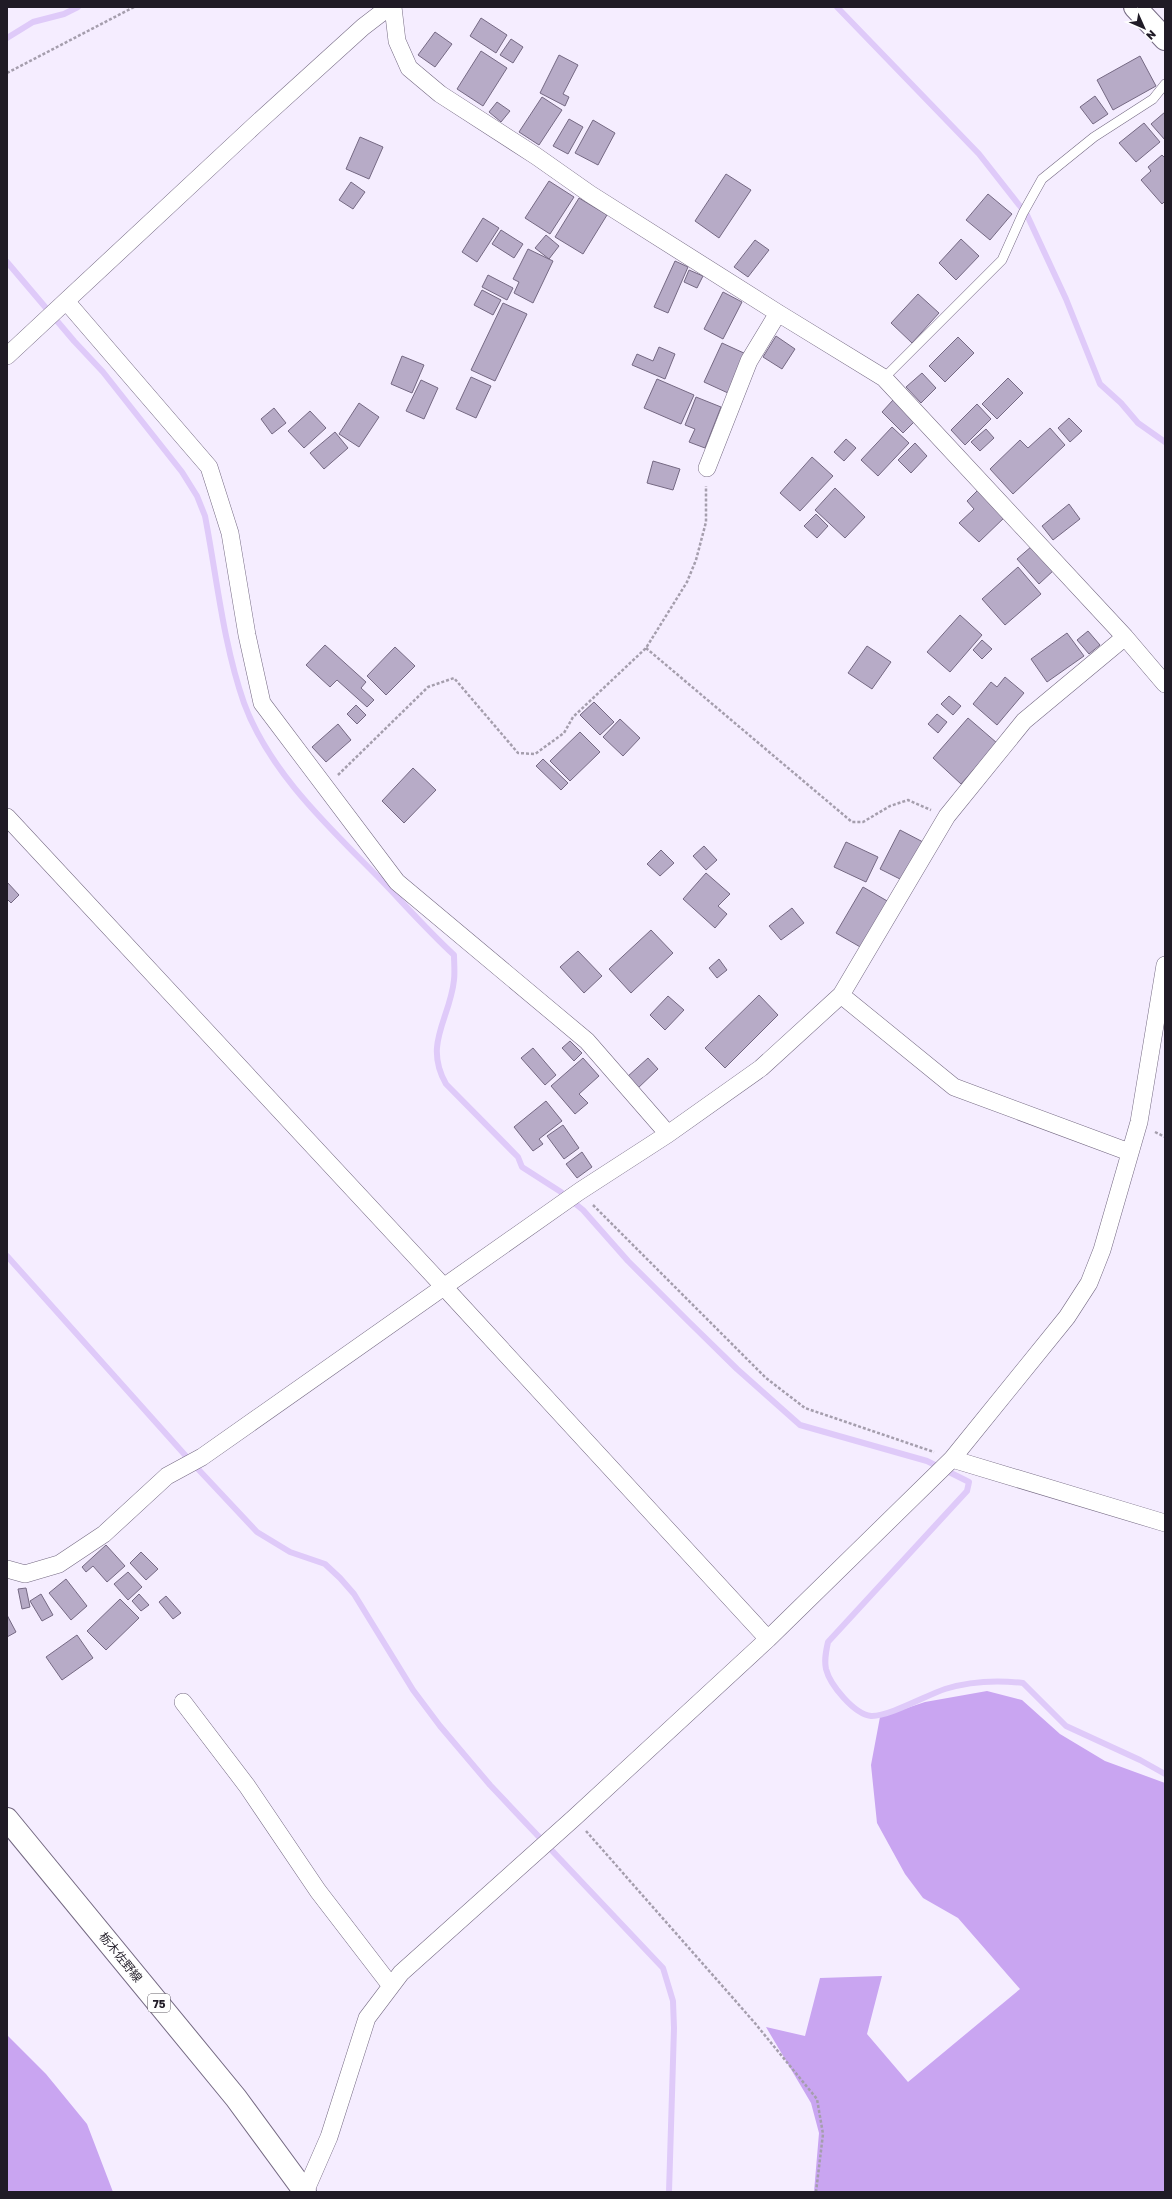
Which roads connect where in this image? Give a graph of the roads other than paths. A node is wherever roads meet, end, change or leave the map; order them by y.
1 (389, 7) edge
2 (393, 7) edge
3 (1135, 7) edge
4 (1165, 39) edge
5 (1165, 84) edge
6 (66, 301) junction
7 (778, 313) junction
8 (7, 356) edge
9 (884, 378) junction
10 (707, 468) road end
11 (1125, 637) junction
12 (1165, 684) edge
13 (7, 818) edge
14 (1165, 965) edge
15 (841, 995) junction
16 (668, 1134) junction
17 (1129, 1152) junction
18 (445, 1288) junction
19 (952, 1458) junction
20 (1165, 1523) edge
21 (7, 1569) edge
22 (768, 1639) junction
23 (183, 1702) dead end
24 (7, 1819) edge
25 (391, 1986) junction
26 (305, 2192) edge

1 - 6 street
2 - 7 street
3 - 4 main road
5 - 9 lane
6 - 8 street
6 - 16 street
7 - 9 street
7 - 10 street
9 - 11 street
11 - 12 street
11 - 15 street
13 - 18 street
14 - 17 street
15 - 16 street
15 - 17 street
16 - 18 street
17 - 19 street
18 - 21 street
18 - 22 street
19 - 20 street
19 - 22 street
22 - 25 street
23 - 25 street
24 - 26 main road, 栃木佐野線 / 75
25 - 26 street

